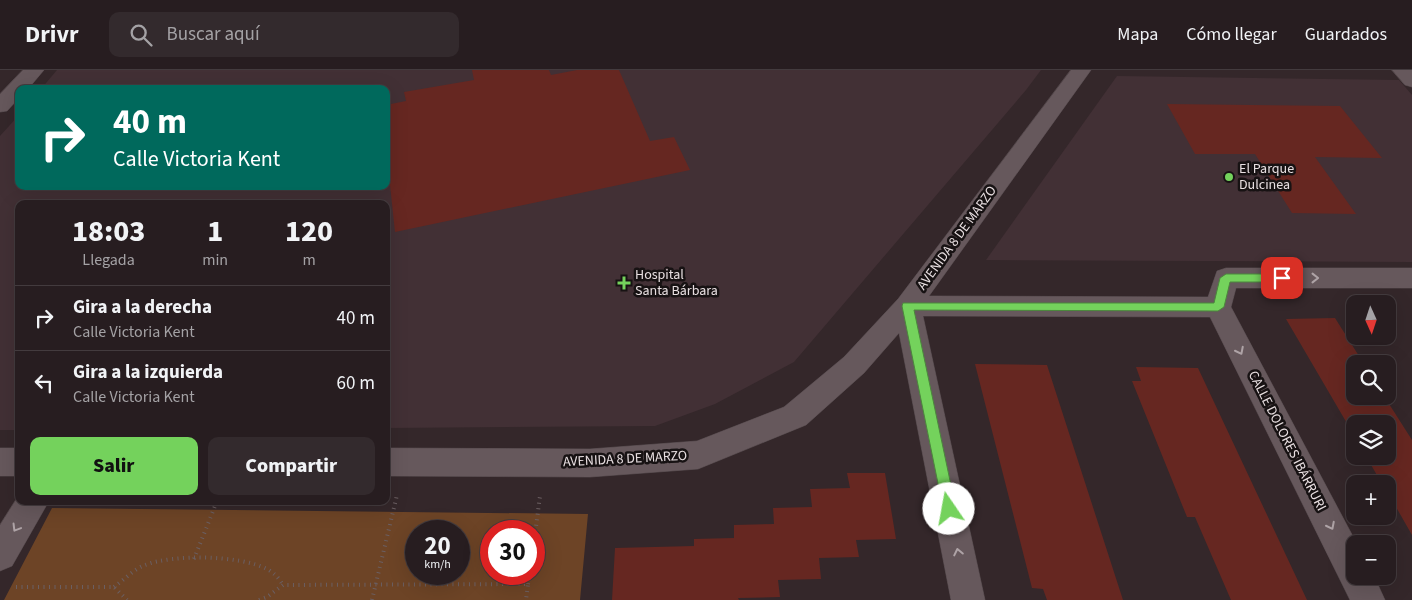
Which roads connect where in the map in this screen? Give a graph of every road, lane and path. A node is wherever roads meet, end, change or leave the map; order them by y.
1 (34, 70) edge
2 (1081, 70) edge
3 (1402, 70) edge
4 (1412, 81) edge
5 (20, 85) edge
6 (15, 90) edge
7 (0, 106) edge
8 (1412, 278) edge
9 (907, 306) junction
10 (1218, 307) junction
11 (0, 462) edge
12 (15, 462) edge
13 (395, 462) edge
14 (544, 462) junction
15 (390, 494) edge
16 (31, 505) edge
17 (215, 505) edge
18 (388, 505) edge
19 (537, 520) edge
20 (0, 555) edge
21 (1346, 556) edge
22 (194, 559) junction
23 (376, 584) junction
24 (480, 584) edge
25 (283, 585) junction
26 (528, 585) edge
27 (1361, 585) edge
28 (10, 587) dead end
29 (114, 587) junction
30 (127, 600) edge
31 (259, 600) edge
32 (372, 600) edge
33 (526, 600) edge
34 (968, 600) edge
35 (1368, 600) edge

1 - 5 street
2 - 9 street, AVENIDA 8 DE MARZO
3 - 4 street
6 - 7 street
10 -> 8 street
9 - 10 street
9 - 14 street, AVENIDA 8 DE MARZO
34 -> 9 street
10 -> 21 street, CALLE DOLORES IBÁRRURI
11 - 12 street
13 - 14 street, AVENIDA 8 DE MARZO
13 - 15 path
14 - 19 path
16 -> 20 street
17 - 22 path
18 - 23 path
22 - 25 path
22 - 29 path
23 - 24 path
23 - 25 path
23 - 32 path
25 - 31 path
26 - 33 path
27 - 35 street, CALLE DOLORES IBÁRRURI
28 - 29 path
29 - 30 path

